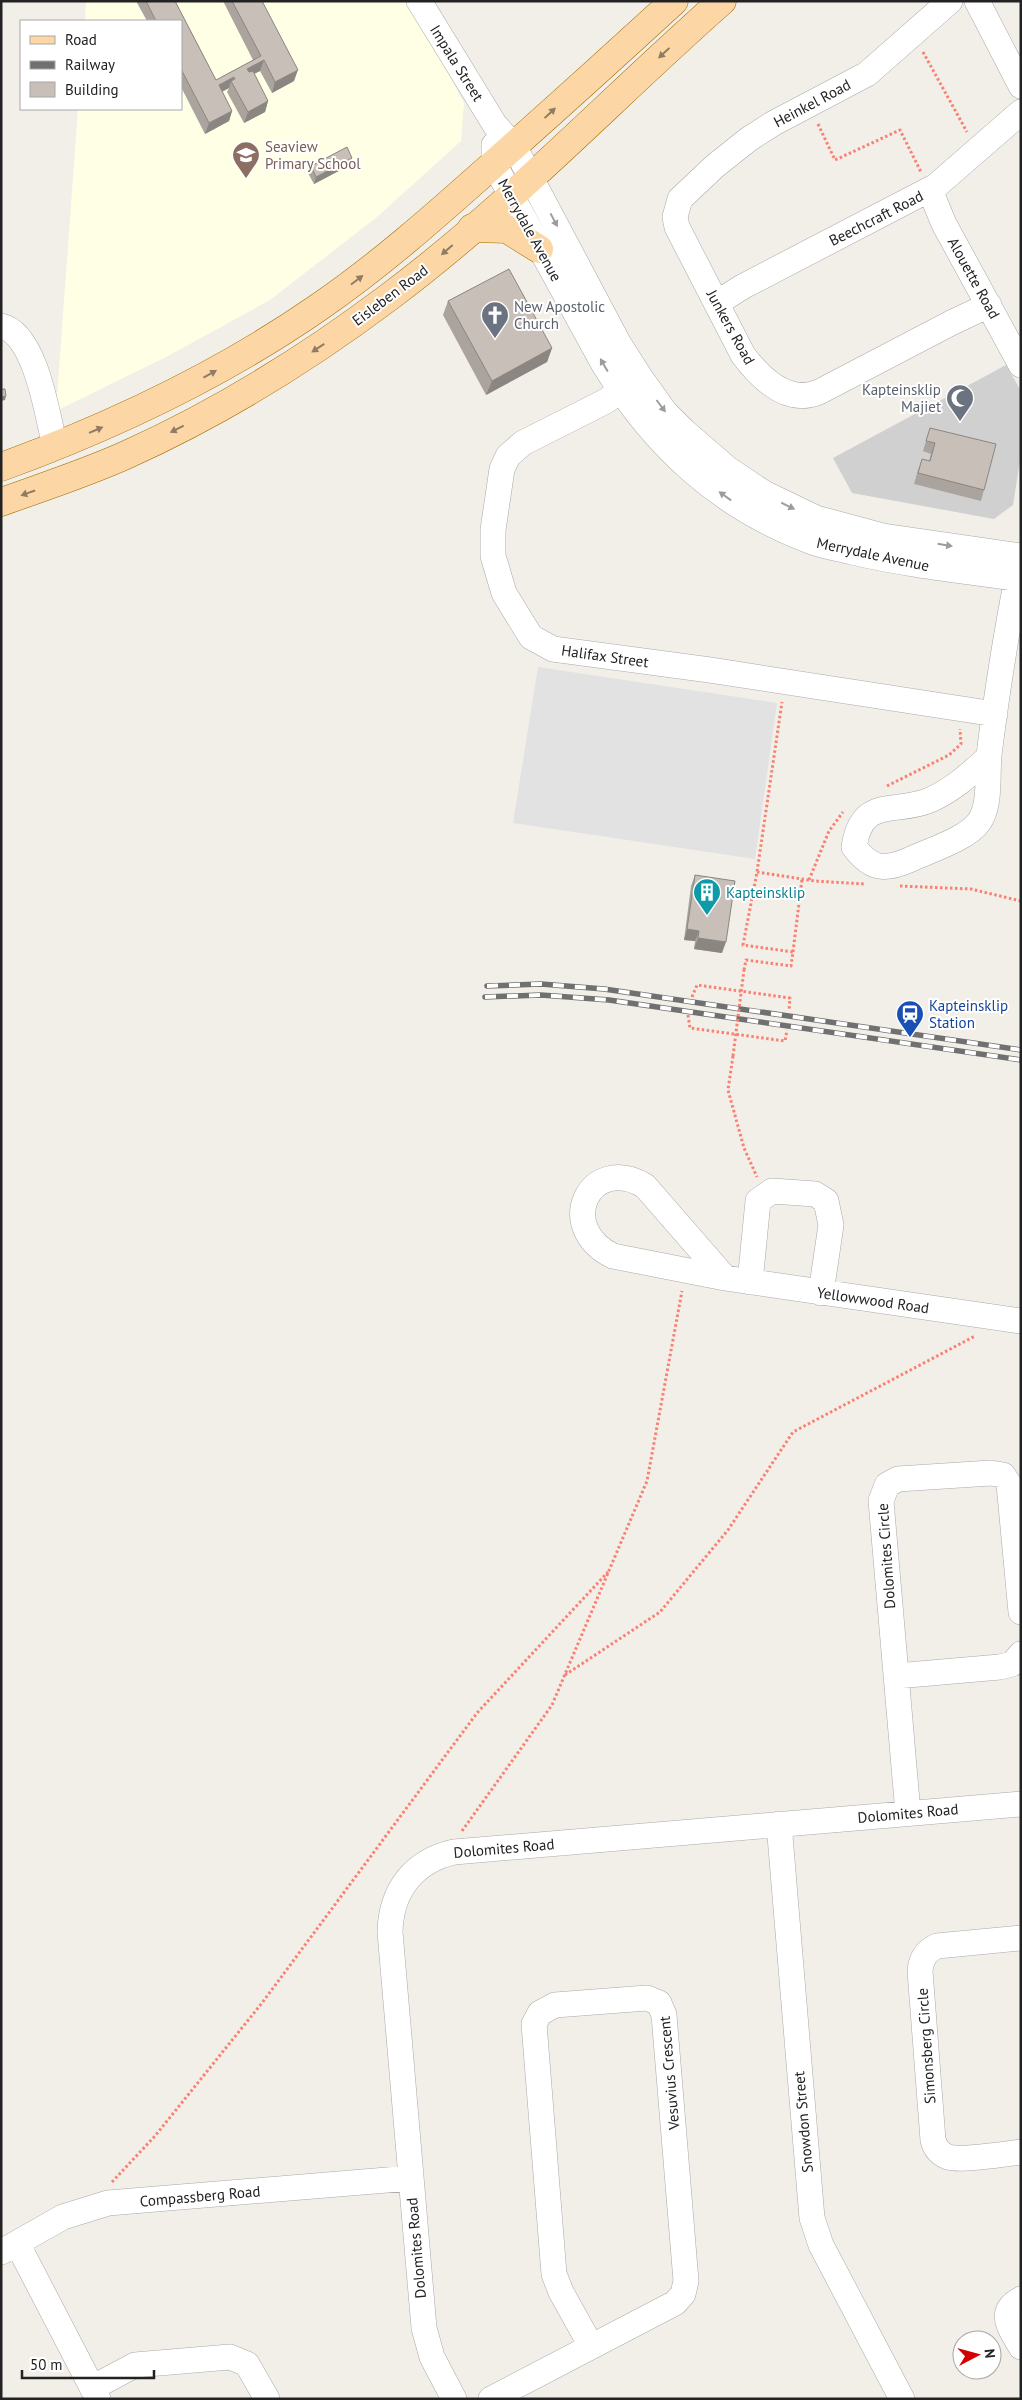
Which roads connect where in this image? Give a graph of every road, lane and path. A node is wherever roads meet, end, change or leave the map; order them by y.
1 (419, 1) edge
2 (674, 1) edge
3 (722, 1) edge
4 (950, 1) edge
5 (977, 1) edge
6 (913, 34) junction
7 (1021, 86) edge
8 (810, 105) junction
9 (1021, 112) edge
10 (495, 125) junction
11 (514, 146) junction
12 (977, 151) junction
13 (494, 164) junction
14 (532, 177) junction
15 (930, 190) junction
16 (511, 195) junction
17 (677, 207) joint
18 (472, 228) junction
19 (539, 249) junction
20 (717, 303) junction
21 (989, 305) junction
22 (1, 326) edge
23 (1021, 365) edge
24 (640, 377) junction
25 (620, 391) junction
26 (55, 447) junction
27 (1, 467) edge
28 (1, 502) edge
29 (1020, 569) edge
30 (792, 702) dead end
31 (995, 714) junction
32 (953, 725) dead end
33 (989, 756) junction
34 (880, 790) dead end
35 (848, 808) dead end
36 (802, 880) dead end
37 (809, 880) dead end
38 (793, 952) junction
39 (742, 992) junction
40 (692, 997) dead end
41 (789, 1011) dead end
42 (688, 1016) dead end
43 (787, 1030) dead end
44 (735, 1034) junction
45 (764, 1196) junction
46 (725, 1278) junction
47 (750, 1282) junction
48 (682, 1290) dead end
49 (821, 1292) junction
50 (1021, 1321) edge
51 (976, 1335) dead end
52 (608, 1572) junction
53 (1021, 1612) edge
54 (1021, 1654) edge
55 (564, 1676) junction
56 (896, 1676) junction
57 (1021, 1804) edge
58 (908, 1813) junction
59 (779, 1824) junction
60 (463, 1851) junction
61 (1021, 1938) edge
62 (1021, 2152) edge
63 (411, 2178) junction
64 (97, 2206) junction
65 (9, 2247) edge
66 (1021, 2299) edge
67 (592, 2346) junction
68 (1021, 2347) edge
69 (95, 2393) edge
70 (267, 2399) edge
71 (454, 2399) edge
72 (491, 2399) edge
73 (902, 2399) edge

1 - 10 street, Impala Street
11 -> 2 main road
3 -> 14 main road, Eisleben Road
4 - 6 street, Heinkel Road
5 - 7 street
6 - 8 street, Heinkel Road
6 - 12 path
8 - 15 path
8 - 17 street, Heinkel Road
9 - 12 street, Beechcraft Road
10 - 11 street, Impala Street
10 - 13 street
11 - 13 main road
11 - 14 street, Merrydale Avenue
12 - 15 street, Beechcraft Road
13 - 16 street, Merrydale Avenue
26 -> 13 main road
14 - 16 main road, Eisleben Road
14 -> 24 street, Merrydale Avenue
15 - 20 street, Beechcraft Road
15 - 21 street, Alouette Road
16 - 18 main road, Eisleben Road
16 - 19 street, Merrydale Avenue
17 - 20 street, Junkers Road
18 - 19 main road
18 -> 28 main road, Eisleben Road
25 -> 19 street, Merrydale Avenue
20 - 21 street, Junkers Road
21 - 23 street, Alouette Road
22 - 26 street
24 - 25 street, Halifax Street
24 -> 29 street, Merrydale Avenue
29 -> 25 street, Merrydale Avenue
25 - 31 street, Halifax Street
26 - 27 main road
29 - 31 street
30 - 38 path
31 - 33 street
32 - 34 path
33 - 33 street
35 - 37 path
36 - 38 path
38 - 39 path, bridge
39 - 40 path
39 - 41 path
39 - 44 path, bridge
42 - 44 path
43 - 44 path
44 - 45 path, bridge
45 - 47 street
45 - 49 street
46 - 46 street, Yellowwood Road
46 - 47 street, Yellowwood Road
47 - 49 street, Yellowwood Road
48 - 52 path
49 - 50 street, Yellowwood Road
51 - 55 path
52 - 55 path
52 - 64 path
53 - 56 street, Dolomites Circle
54 - 56 street
55 - 60 path
56 - 58 street, Dolomites Circle
57 - 58 street, Dolomites Road
58 - 59 street, Dolomites Road
59 - 60 street, Dolomites Road
59 - 73 street, Snowdon Street
60 - 63 street, Dolomites Road
61 - 62 street, Simonsberg Circle
63 - 64 street, Compassberg Road
63 - 71 street, Dolomites Road
64 - 65 street, Compassberg Road
65 - 69 street
66 - 68 street
67 - 67 street, Vesuvius Crescent
67 - 72 street, Vesuvius Crescent
69 - 70 street

